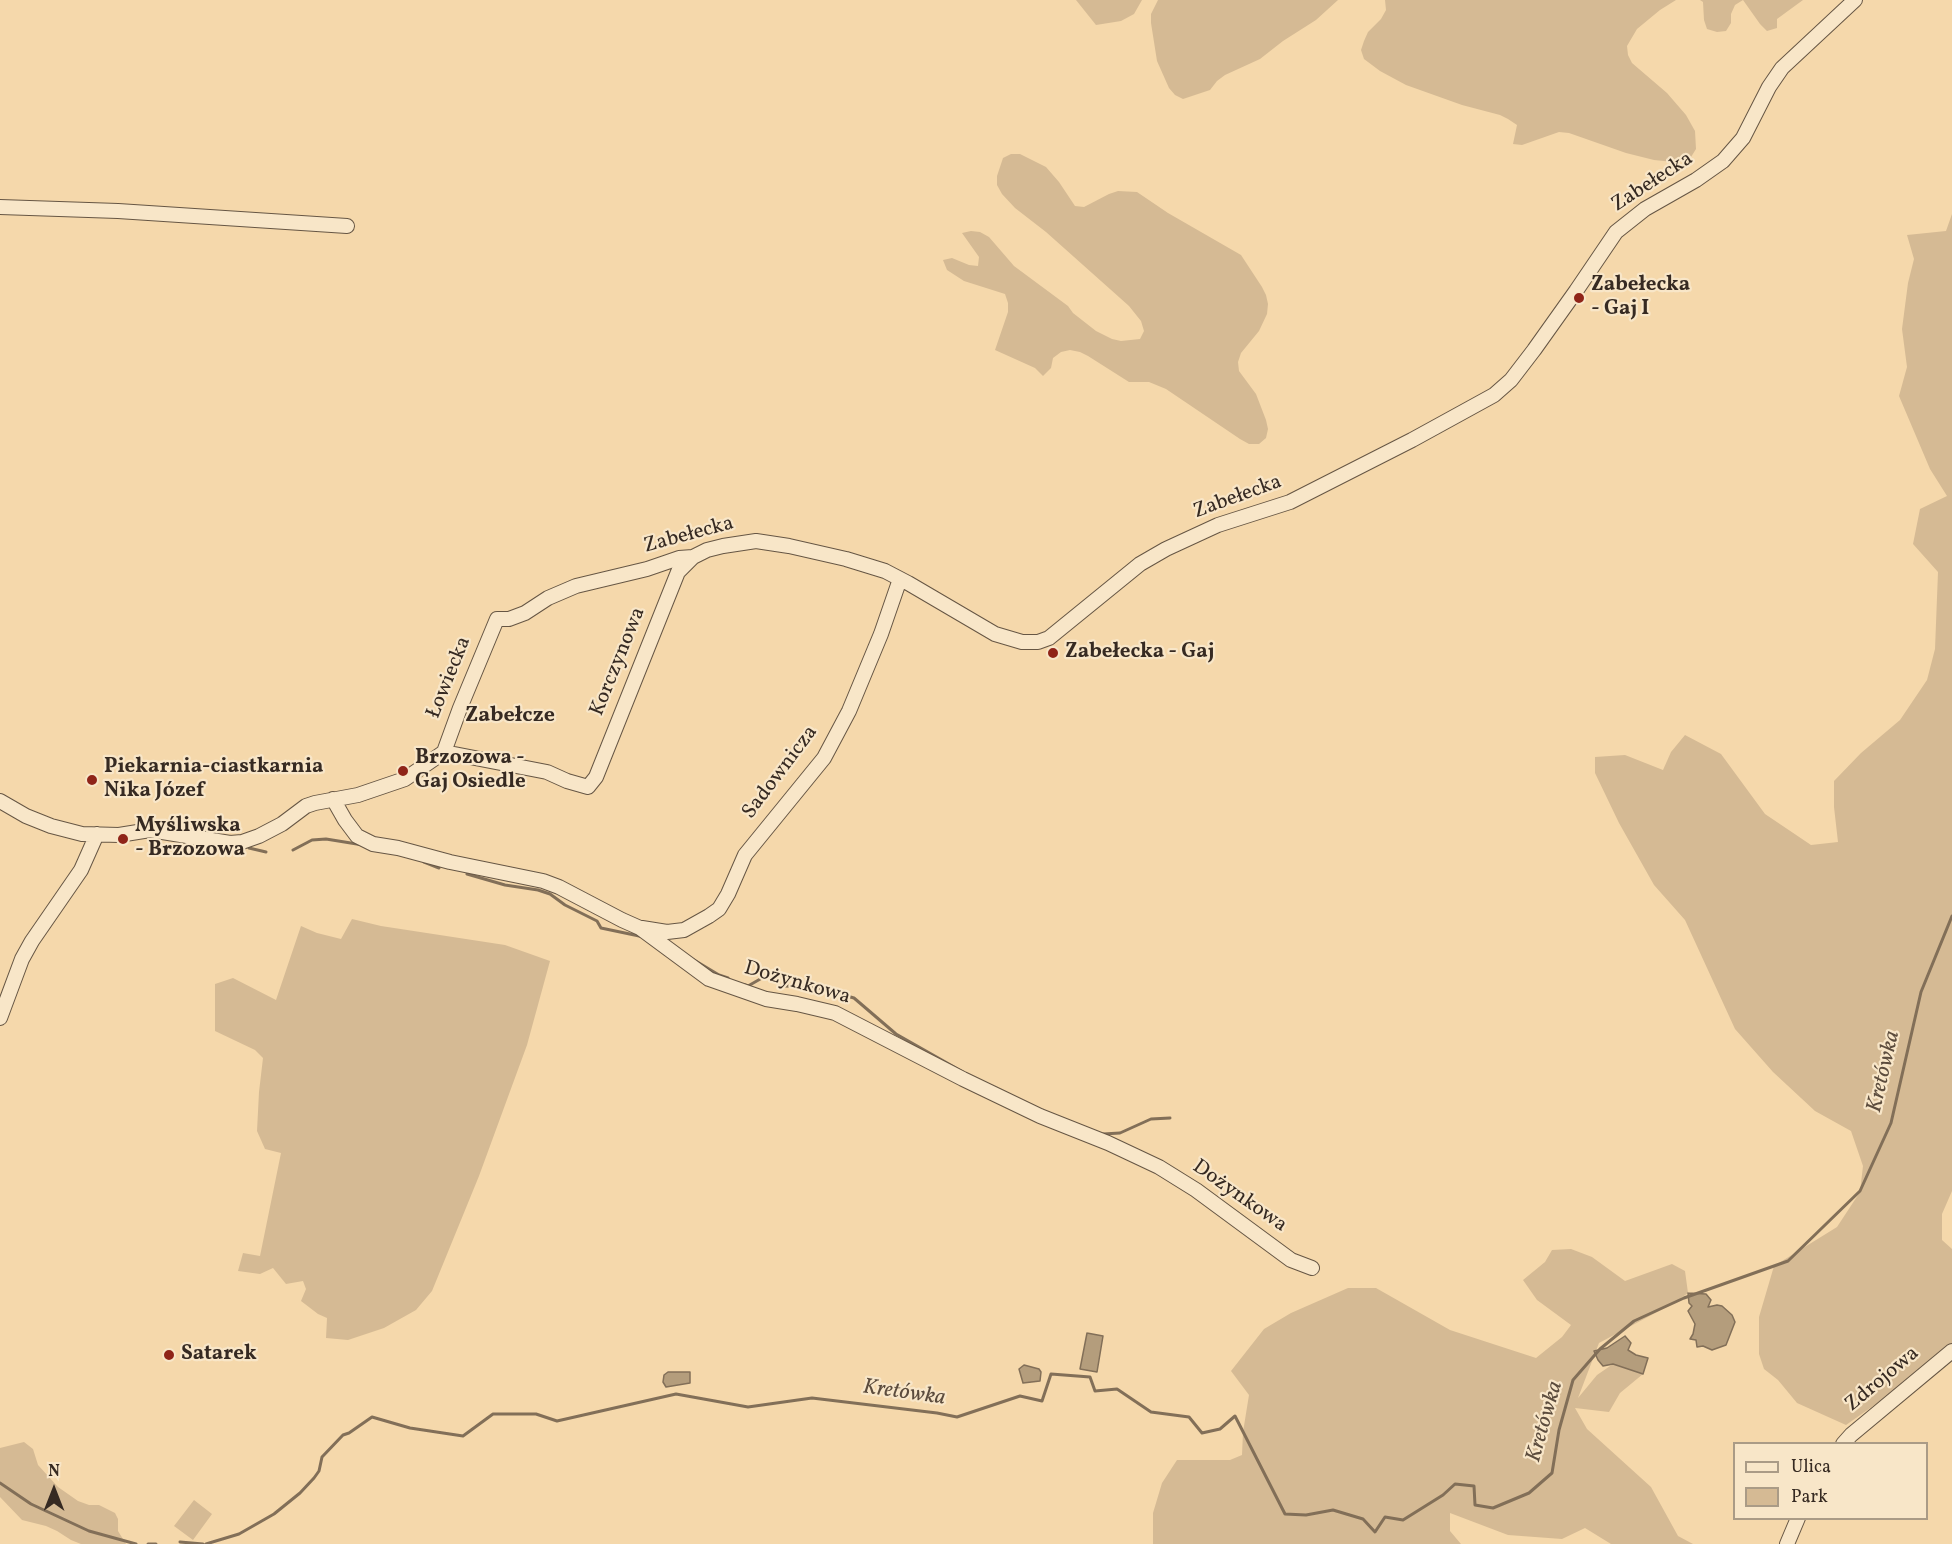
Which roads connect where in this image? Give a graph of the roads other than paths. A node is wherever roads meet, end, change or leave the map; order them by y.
1 (1855, 0) edge
2 (0, 207) edge
3 (347, 226) dead end
4 (693, 556) junction
5 (900, 579) junction
6 (497, 620) joint
7 (444, 752) junction
8 (333, 800) junction
9 (0, 801) edge
10 (97, 834) junction
11 (640, 928) junction
12 (0, 1018) edge
13 (1312, 1268) dead end
14 (1952, 1351) edge
15 (1844, 1442) edge
16 (1797, 1520) edge
17 (1787, 1544) edge

1 - 5 street, Zabełecka
2 - 3 street
4 - 5 street, Zabełecka
4 - 6 street, Zabełecka
4 - 7 street, Korczynowa
5 - 11 street, Sadownicza
6 - 7 street, Łowiecka
7 - 8 street
8 - 10 street
8 - 11 street, Dożynkowa
9 - 10 street
10 - 12 street
11 - 13 street, Dożynkowa
14 - 15 street, Zdrojowa
16 - 17 street

